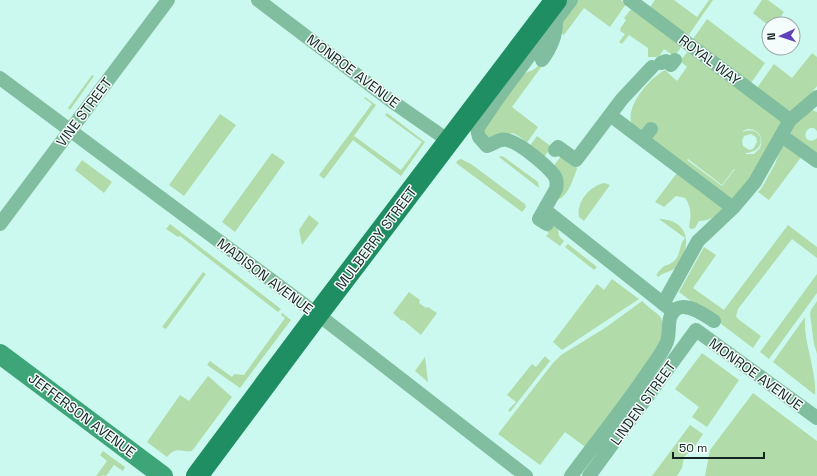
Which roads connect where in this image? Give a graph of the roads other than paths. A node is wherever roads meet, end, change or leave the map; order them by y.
1 (168, 0) edge
2 (258, 0) edge
3 (571, 0) edge
4 (630, 0) edge
5 (556, 10) edge
6 (683, 48) junction
7 (542, 60) dead end
8 (0, 78) edge
9 (817, 97) edge
10 (610, 115) junction
11 (790, 120) junction
12 (70, 130) junction
13 (782, 136) junction
14 (449, 141) junction
15 (555, 150) dead end
16 (817, 161) edge
17 (733, 208) junction
18 (0, 224) edge
19 (668, 308) junction
20 (317, 315) junction
21 (714, 322) dead end
22 (696, 330) joint
23 (0, 354) edge
24 (817, 418) edge
25 (163, 476) edge
26 (197, 476) edge
27 (526, 476) edge
28 (571, 476) edge
29 (590, 476) edge

1 - 12 street, VINE STREET
2 - 14 street, MONROE AVENUE
3 - 5 street
4 - 6 street, ROYAL WAY
5 - 7 street
5 - 14 main road, MULBERRY STREET
5 - 19 street
6 - 10 street
6 - 11 street, ROYAL WAY
8 - 12 street, MADISON AVENUE
9 - 11 street
10 - 15 street
10 - 17 street
11 - 13 street
12 - 18 street, VINE STREET
12 - 20 street, MADISON AVENUE
13 - 16 street
13 - 17 street
14 - 20 main road, MULBERRY STREET
17 - 19 street
19 - 21 street
19 - 28 street
20 - 26 main road, MULBERRY STREET
20 - 27 street, MADISON AVENUE
22 - 24 street, MONROE AVENUE
22 - 29 street, LINDEN STREET
23 - 25 main road, JEFFERSON AVENUE

